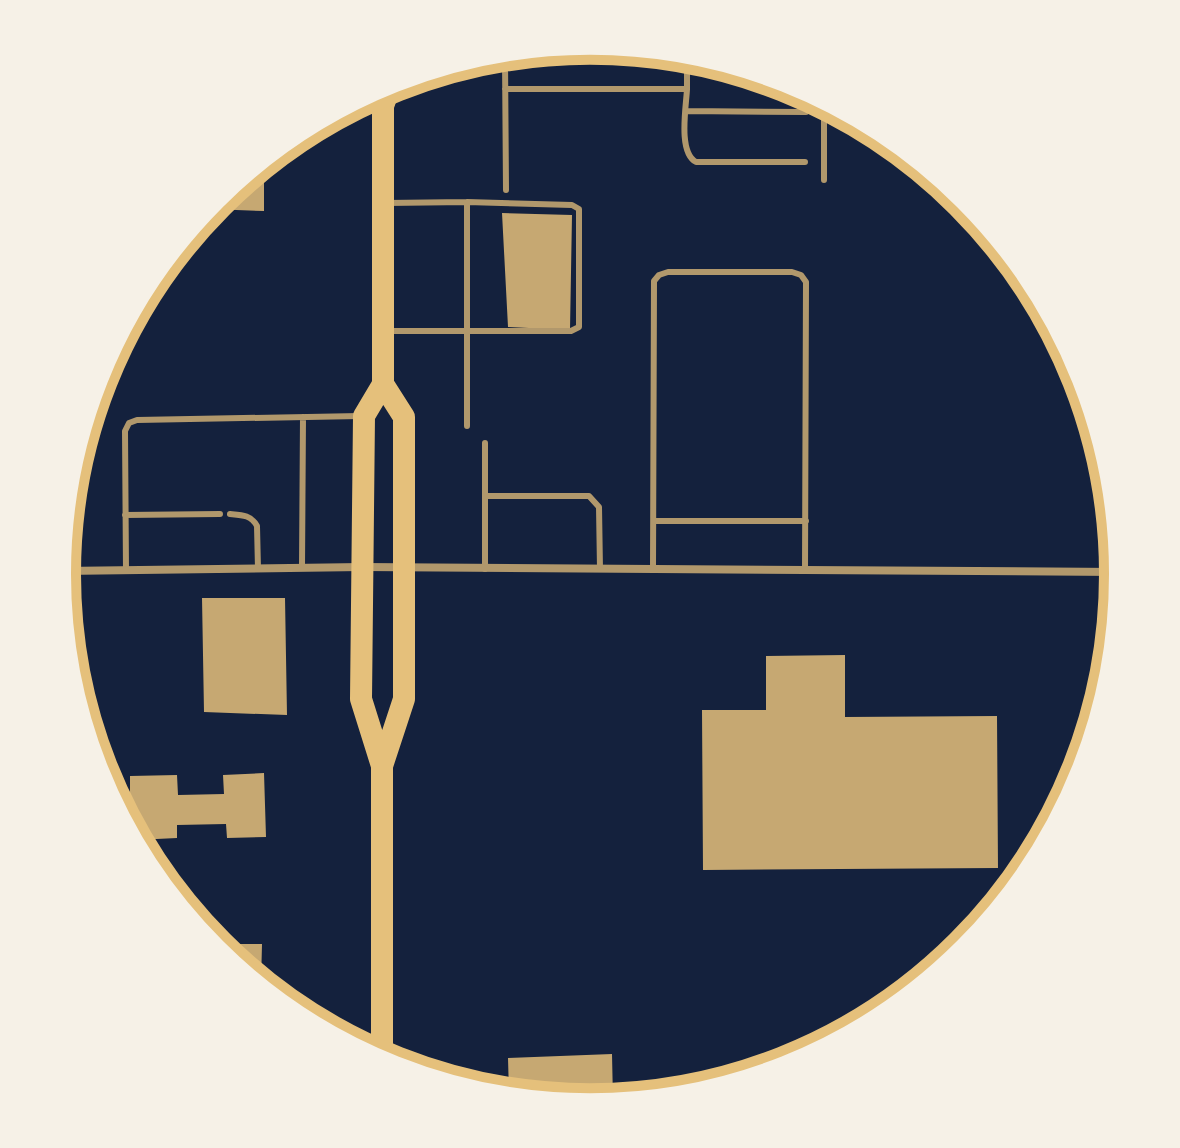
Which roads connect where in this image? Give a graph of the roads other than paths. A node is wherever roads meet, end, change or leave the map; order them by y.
1 (505, 67) edge
2 (687, 69) edge
3 (505, 89) junction
4 (687, 89) junction
5 (383, 104) edge
6 (686, 111) junction
7 (806, 112) dead end
8 (824, 117) edge
9 (805, 162) dead end
10 (824, 180) dead end
11 (506, 190) dead end
12 (467, 202) junction
13 (383, 203) junction
14 (383, 331) junction
15 (467, 331) junction
16 (383, 384) junction
17 (364, 416) junction
18 (303, 417) junction
19 (467, 426) dead end
20 (485, 443) dead end
21 (485, 496) junction
22 (220, 514) dead end
23 (230, 514) dead end
24 (125, 515) junction
25 (654, 521) junction
26 (806, 521) junction
27 (362, 567) junction
28 (302, 568) junction
29 (404, 568) junction
30 (258, 569) junction
31 (485, 569) junction
32 (600, 569) junction
33 (653, 569) junction
34 (126, 570) junction
35 (805, 570) junction
36 (76, 571) edge
37 (1104, 572) edge
38 (382, 766) junction
39 (382, 1044) edge

1 - 3 lane
2 - 4 lane
3 - 4 lane
3 - 11 lane
4 - 6 lane
5 - 13 highway
6 - 7 lane
6 - 9 lane
8 - 10 lane
12 - 13 lane
12 - 15 lane
12 - 15 lane
13 - 14 highway
14 - 15 lane
14 - 16 highway
15 - 19 lane
16 - 17 highway
16 - 29 highway
17 - 18 lane
17 - 27 highway
18 - 24 lane
18 - 28 lane
20 - 21 lane
21 - 31 lane
21 - 32 lane
22 - 24 lane
23 - 30 lane
24 - 34 lane
25 - 26 lane
25 - 26 lane
25 - 33 lane
26 - 35 lane
27 - 28 street
27 - 29 street
27 - 38 highway
28 - 30 street
29 - 31 street
29 - 38 highway
30 - 34 street
31 - 32 street
32 - 33 street
33 - 35 street
34 - 36 street
35 - 37 street
38 - 39 highway

